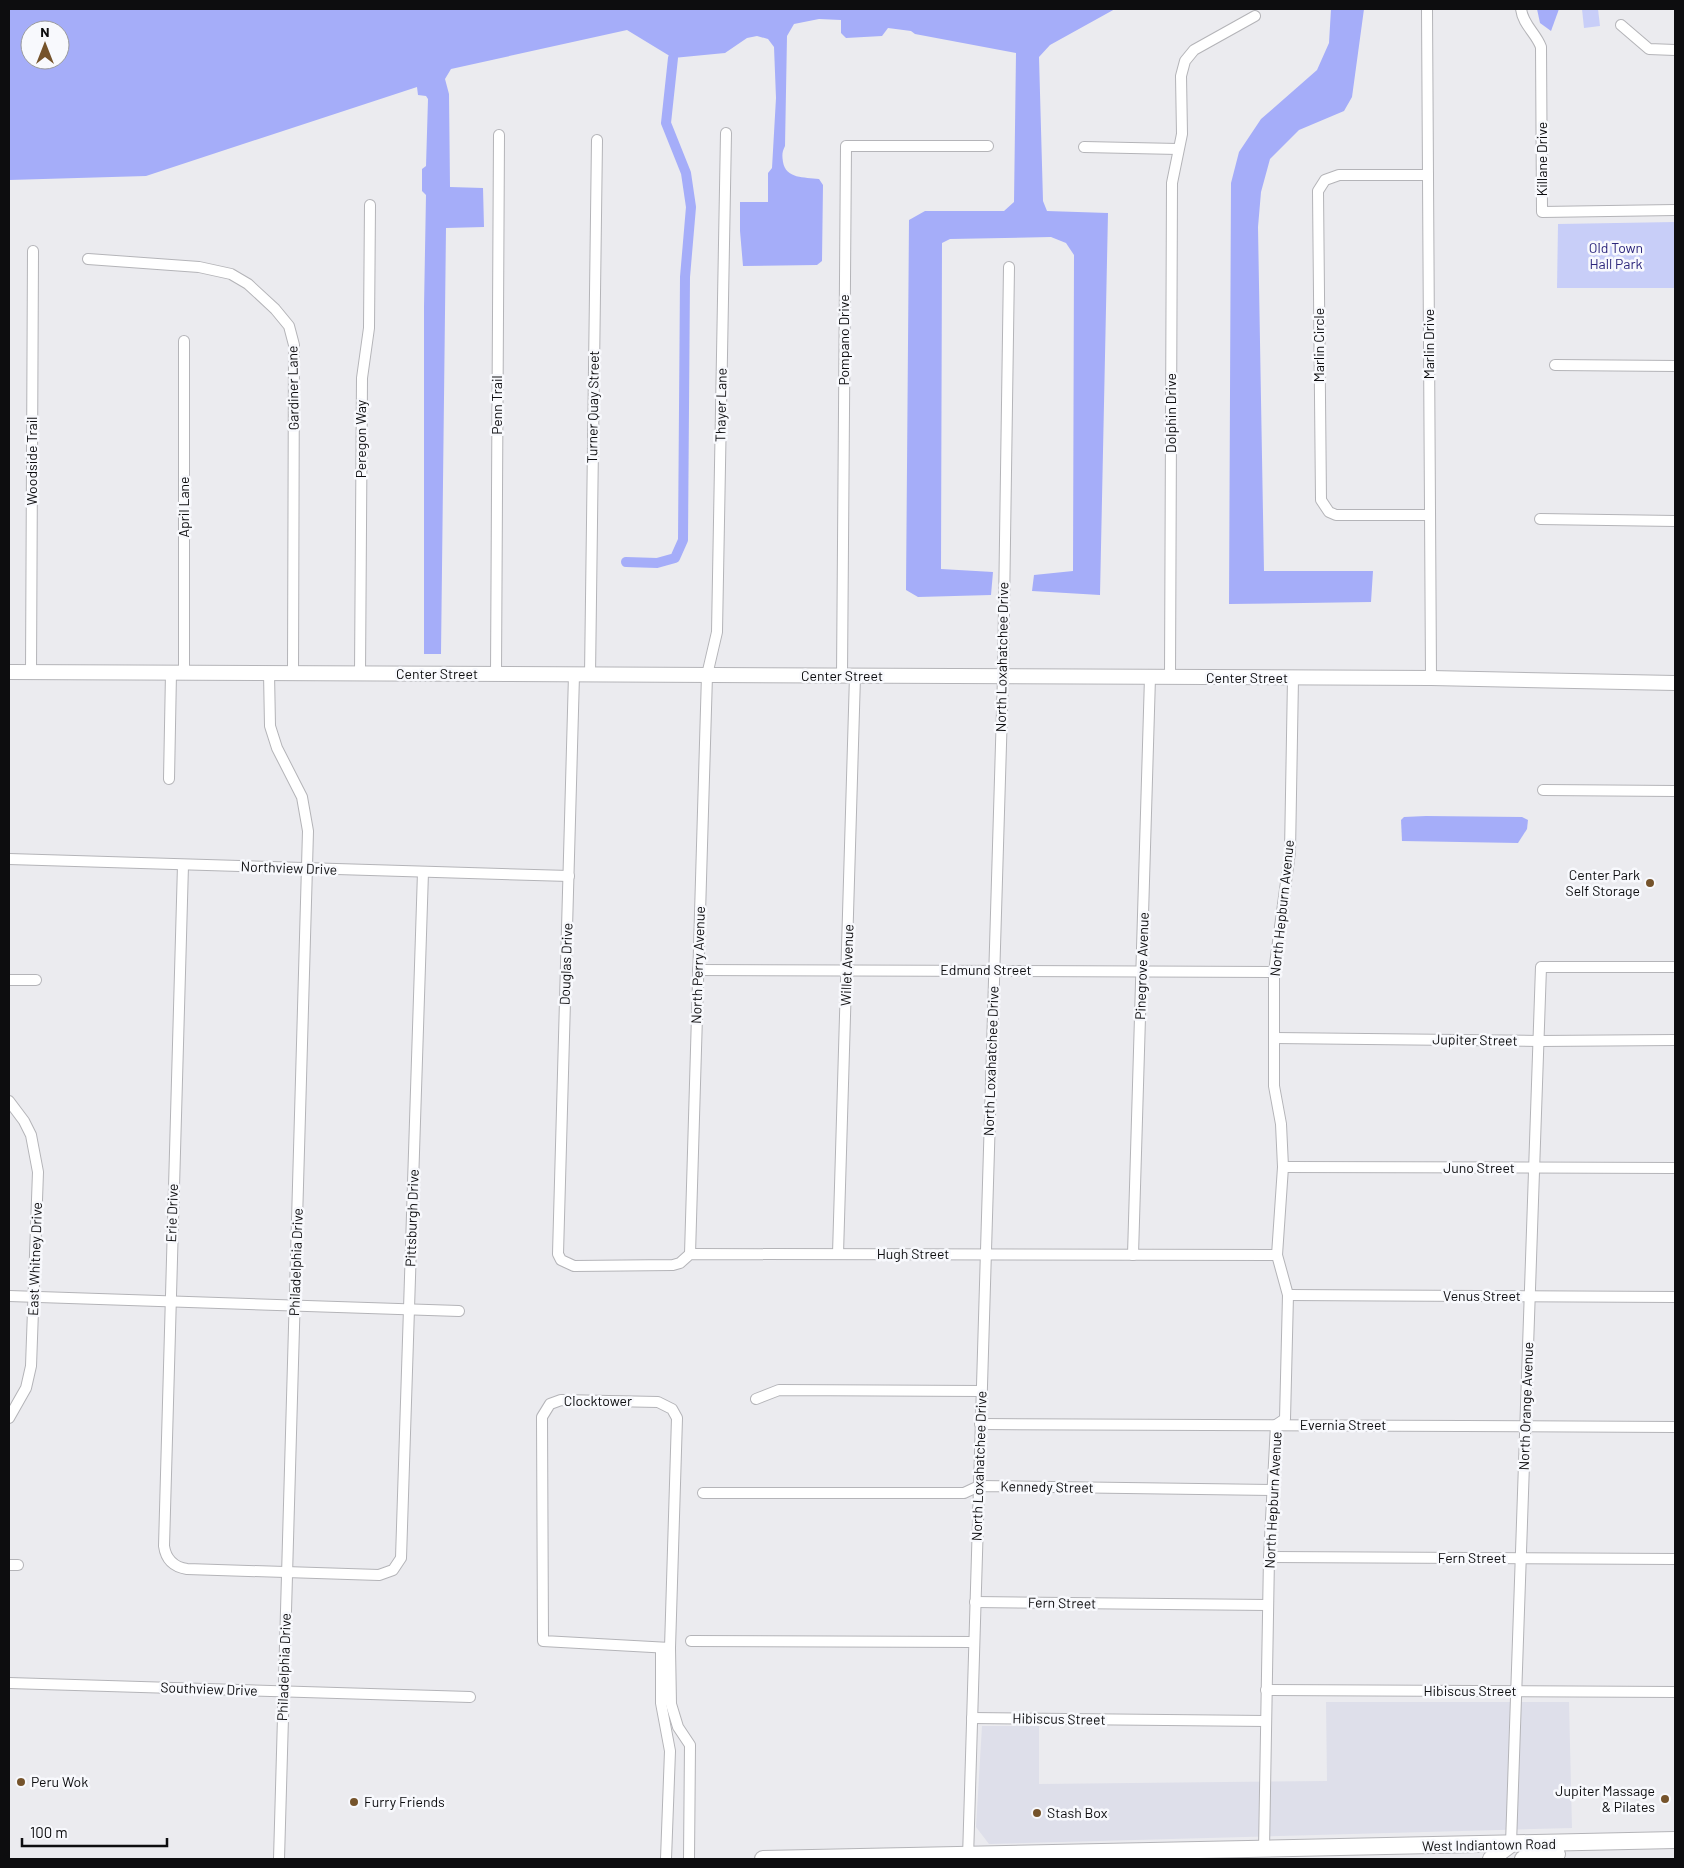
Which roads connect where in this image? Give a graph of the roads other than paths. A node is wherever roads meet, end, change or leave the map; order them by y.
1 (1427, 9) edge
2 (1521, 9) edge
3 (1255, 16) dead end
4 (1621, 26) dead end
5 (1675, 50) edge
6 (726, 133) dead end
7 (499, 135) dead end
8 (596, 140) dead end
9 (988, 146) dead end
10 (1084, 147) dead end
11 (1178, 149) junction
12 (1428, 175) junction
13 (370, 205) dead end
14 (1675, 210) edge
15 (33, 251) dead end
16 (88, 259) dead end
17 (1009, 267) dead end
18 (184, 341) dead end
19 (1555, 365) dead end
20 (1675, 366) edge
21 (1430, 515) junction
22 (1540, 520) dead end
23 (1675, 521) edge
24 (9, 672) edge
25 (31, 672) junction
26 (177, 673) junction
27 (269, 673) junction
28 (293, 674) junction
29 (360, 674) junction
30 (496, 674) junction
31 (574, 675) junction
32 (590, 675) junction
33 (706, 675) junction
34 (849, 676) junction
35 (1003, 676) junction
36 (1150, 677) junction
37 (1170, 677) junction
38 (1293, 678) junction
39 (1431, 678) junction
40 (1675, 683) edge
41 (169, 779) dead end
42 (1543, 790) dead end
43 (1675, 791) edge
44 (9, 859) edge
45 (183, 864) junction
46 (308, 868) junction
47 (423, 872) junction
48 (569, 876) junction
49 (1675, 967) edge
50 (698, 970) junction
51 (847, 970) junction
52 (994, 970) junction
53 (1142, 970) junction
54 (1274, 972) junction
55 (9, 980) edge
56 (36, 980) dead end
57 (1275, 1038) junction
58 (1675, 1040) edge
59 (1539, 1041) junction
60 (9, 1101) edge
61 (1283, 1167) junction
62 (1534, 1168) junction
63 (1675, 1168) edge
64 (558, 1254) joint
65 (690, 1254) junction
66 (838, 1254) junction
67 (986, 1254) junction
68 (1133, 1255) junction
69 (1277, 1255) junction
70 (1288, 1295) junction
71 (9, 1296) edge
72 (1530, 1296) junction
73 (34, 1297) junction
74 (1675, 1297) edge
75 (171, 1301) junction
76 (295, 1305) junction
77 (410, 1308) junction
78 (459, 1311) dead end
79 (981, 1391) junction
80 (756, 1399) dead end
81 (9, 1418) edge
82 (980, 1424) junction
83 (1276, 1425) junction
84 (1525, 1426) junction
85 (1675, 1427) edge
86 (979, 1486) junction
87 (1272, 1490) junction
88 (703, 1493) dead end
89 (1269, 1558) junction
90 (1521, 1559) junction
91 (1675, 1559) edge
92 (287, 1572) junction
93 (976, 1602) junction
94 (1268, 1605) junction
95 (691, 1641) dead end
96 (974, 1642) junction
97 (666, 1648) junction
98 (9, 1683) edge
99 (1266, 1690) junction
100 (283, 1691) junction
101 (1516, 1691) junction
102 (1675, 1692) edge
103 (470, 1697) dead end
104 (972, 1718) junction
105 (1266, 1721) junction
106 (1675, 1840) edge
107 (1655, 1841) junction
108 (1511, 1844) junction
109 (1264, 1850) junction
110 (968, 1857) edge
111 (279, 1859) edge
112 (666, 1859) edge
113 (688, 1859) edge
114 (764, 1859) edge
115 (1491, 1859) edge
116 (1523, 1859) edge

1 - 12 street, Marlin Drive
2 - 14 street, Killane Drive
3 - 11 street, Dolphin Drive
4 - 5 street
6 - 33 street, Thayer Lane
7 - 30 street, Penn Trail
8 - 32 street, Turner Quay Street
9 - 34 street, Pompano Drive
10 - 11 street
11 - 37 street, Dolphin Drive
12 - 21 street, Marlin Drive
12 - 21 street, Marlin Circle
13 - 29 street, Peregon Way
15 - 25 street, Woodside Trail
16 - 28 street, Gardiner Lane
17 - 35 street, North Loxahatchee Drive
18 - 26 street, April Lane
19 - 20 street
21 - 39 street, Marlin Drive
22 - 23 street
24 - 25 street, Center Street
25 - 26 street, Center Street
26 - 27 street, Center Street
26 - 41 street, April Lane
27 - 28 street, Center Street
27 - 46 street, Philadelphia Drive
28 - 29 street, Center Street
29 - 30 street, Center Street
30 - 31 street, Center Street
31 - 32 street, Center Street
31 - 48 street, Douglas Drive
32 - 33 street, Center Street
33 - 34 street, Center Street
33 - 50 street, North Perry Avenue
34 - 35 street, Center Street
34 - 51 street, Willet Avenue
35 - 36 street, Center Street
35 - 52 street, North Loxahatchee Drive
36 - 37 street, Center Street
36 - 53 street, Pinegrove Avenue
37 - 38 street, Center Street
38 - 39 street, Center Street
38 - 54 street, North Hepburn Avenue
39 - 40 street, Center Street
42 - 43 street
44 - 45 street, Northview Drive
45 - 46 street, Northview Drive
45 - 75 street, Erie Drive
46 - 47 street, Northview Drive
46 - 76 street, Philadelphia Drive
47 - 48 street, Northview Drive
47 - 77 street, Pittsburgh Drive
48 - 64 street, Douglas Drive
49 - 59 street, North Orange Avenue
50 - 51 street, Edmund Street
50 - 65 street, North Perry Avenue
51 - 52 street, Edmund Street
51 - 66 street, Willet Avenue
52 - 53 street, Edmund Street
52 - 67 street, North Loxahatchee Drive
53 - 54 street, Edmund Street
53 - 68 street, Pinegrove Avenue
54 - 57 street, North Hepburn Avenue
55 - 56 street
57 - 59 street, Jupiter Street
57 - 61 street, North Hepburn Avenue
58 - 59 street, Jupiter Street
59 - 62 street, North Orange Avenue
60 - 73 street, East Whitney Drive
61 - 62 street, Juno Street
61 - 69 street, North Hepburn Avenue
62 - 63 street, Juno Street
62 - 72 street, North Orange Avenue
64 - 65 street, Hugh Street
65 - 66 street, Hugh Street
66 - 67 street, Hugh Street
67 - 68 street, Hugh Street
67 - 79 street, North Loxahatchee Drive
68 - 69 street, Hugh Street
69 - 70 street, North Hepburn Avenue
70 - 72 street, Venus Street
70 - 83 street, North Hepburn Avenue
71 - 73 street
72 - 74 street, Venus Street
72 - 84 street, North Orange Avenue
73 - 75 street
73 - 81 street, East Whitney Drive
75 - 76 street
75 - 92 street, Erie Drive
76 - 77 street
76 - 92 street, Philadelphia Drive
77 - 78 street
77 - 92 street, Pittsburgh Drive
79 - 80 street
79 - 82 street, North Loxahatchee Drive
82 - 83 street, Evernia Street
82 - 86 street, North Loxahatchee Drive
83 - 84 street, Evernia Street
83 - 87 street, North Hepburn Avenue
84 - 85 street, Evernia Street
84 - 90 street, North Orange Avenue
86 - 87 street, Kennedy Street
86 - 88 street, Kennedy Street
86 - 93 street, North Loxahatchee Drive
87 - 89 street, North Hepburn Avenue
89 - 90 street, Fern Street
89 - 94 street, North Hepburn Avenue
90 - 91 street, Fern Street
90 - 101 street, North Orange Avenue
92 - 100 street, Philadelphia Drive
93 - 94 street, Fern Street
93 - 96 street, North Loxahatchee Drive
94 - 99 street, North Hepburn Avenue
95 - 96 street
96 - 104 street, North Loxahatchee Drive
97 - 97 street, Clocktower
97 - 112 street, Clocktower
97 - 113 street, Clocktower
98 - 100 street, Southview Drive
99 - 101 street, Hibiscus Street
99 - 105 street, North Hepburn Avenue
100 - 103 street, Southview Drive
100 - 111 street, Philadelphia Drive
101 - 102 street, Hibiscus Street
101 - 108 street, North Orange Avenue
104 - 105 street, Hibiscus Street
104 - 110 street, North Loxahatchee Drive
105 - 109 street, North Hepburn Avenue
106 - 107 main road, West Indiantown Road
107 - 108 main road, West Indiantown Road
107 - 116 main road
108 - 109 main road, West Indiantown Road
108 - 115 main road
109 - 110 main road, West Indiantown Road
110 - 114 main road, West Indiantown Road

